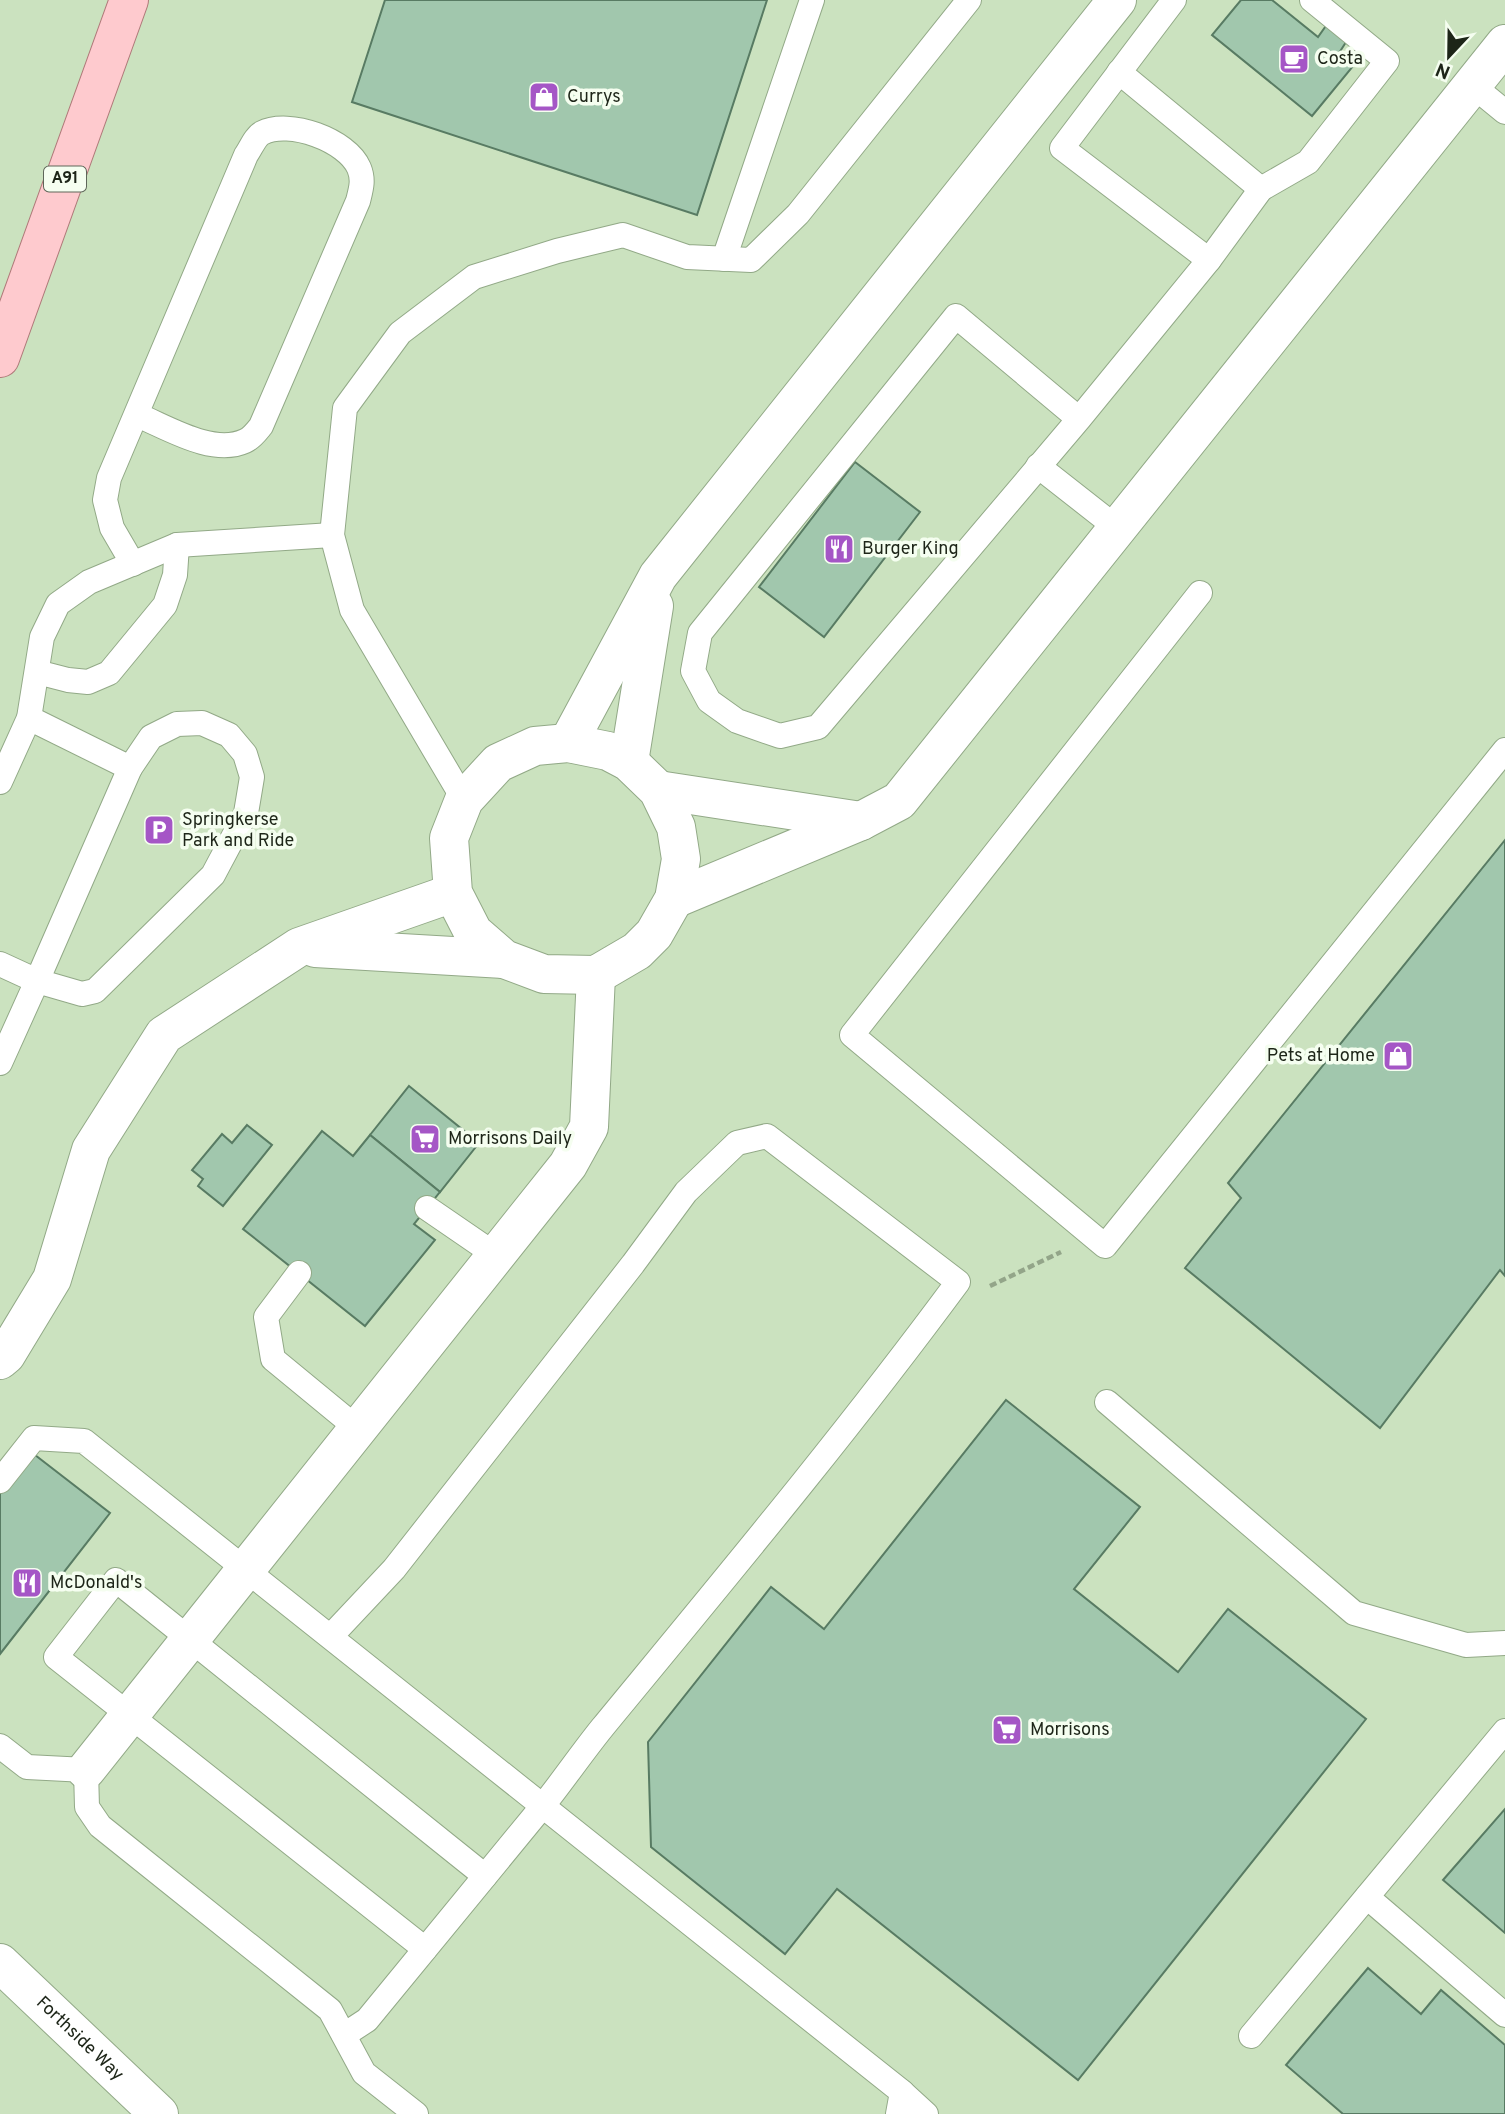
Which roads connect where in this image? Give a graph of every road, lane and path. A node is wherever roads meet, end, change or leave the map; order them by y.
1 (129, 0) edge
2 (812, 0) edge
3 (970, 0) edge
4 (1117, 0) edge
5 (1174, 0) edge
6 (1312, 0) edge
7 (1505, 44) edge
8 (1119, 72) junction
9 (1472, 85) junction
10 (1505, 112) edge
11 (1261, 189) junction
12 (724, 259) junction
13 (1209, 260) junction
14 (0, 358) edge
15 (137, 415) junction
16 (1079, 419) junction
17 (1038, 466) junction
18 (1117, 528) junction
19 (332, 535) junction
20 (177, 545) junction
21 (133, 564) junction
22 (658, 576) junction
23 (1200, 593) dead end
24 (37, 672) junction
25 (29, 718) junction
26 (568, 743) junction
27 (1505, 750) edge
28 (629, 762) junction
29 (130, 768) junction
30 (0, 782) edge
31 (658, 790) junction
32 (464, 800) junction
33 (860, 821) junction
34 (453, 893) junction
35 (674, 899) junction
36 (299, 947) junction
37 (504, 959) junction
38 (0, 964) edge
39 (596, 975) junction
40 (37, 981) junction
41 (0, 1063) edge
42 (427, 1208) dead end
43 (1093, 1236) junction
44 (497, 1256) junction
45 (299, 1273) dead end
46 (936, 1312) junction
47 (0, 1360) edge
48 (1107, 1402) dead end
49 (359, 1429) junction
50 (34, 1437) junction
51 (0, 1456) edge
52 (0, 1481) edge
53 (246, 1569) junction
54 (331, 1636) junction
55 (191, 1638) junction
56 (1505, 1643) edge
57 (129, 1716) junction
58 (1505, 1731) edge
59 (0, 1746) edge
60 (86, 1770) junction
61 (543, 1805) junction
62 (485, 1876) junction
63 (1367, 1897) junction
64 (425, 1949) junction
65 (0, 1964) edge
66 (1505, 2015) edge
67 (344, 2035) junction
68 (1251, 2036) dead end
69 (900, 2103) edge
70 (159, 2114) edge
71 (416, 2114) edge
72 (926, 2114) edge

1 - 14 main road, A91
2 - 12 lane
3 - 12 lane
4 - 22 street
5 - 8 lane
6 - 11 lane
7 - 9 street
8 - 11 lane
8 - 13 lane
9 - 10 lane
9 - 18 street
11 - 13 lane
12 - 19 lane
13 - 16 lane
15 - 15 lane
15 - 21 lane
16 - 17 lane
16 - 17 lane
17 - 18 lane
18 - 33 street
19 - 20 lane
19 - 32 lane
20 - 21 lane
20 - 24 lane
21 - 24 lane
22 - 26 street
22 - 28 street
23 - 43 lane
24 - 25 lane
25 - 29 lane
25 - 30 lane
26 - 28 street
26 - 32 street
27 - 43 lane
28 - 31 street
29 - 40 lane
29 - 40 lane
31 - 33 street
31 - 35 street
32 - 34 street
33 - 35 street
34 - 36 street
34 - 37 street
35 - 39 street
36 - 37 street
36 - 47 street
37 - 39 street
38 - 40 lane
39 - 44 street
40 - 41 lane
42 - 44 lane
43 - 46 path
44 - 49 street
45 - 49 lane
46 - 54 lane
46 - 61 lane
48 - 56 lane
49 - 53 street
50 - 51 lane
50 - 52 lane
50 - 53 lane
53 - 54 lane
53 - 55 street
54 - 61 lane
55 - 57 street
55 - 57 lane
55 - 62 lane
57 - 60 street
57 - 64 lane
58 - 63 lane
59 - 60 lane
60 - 67 lane
61 - 62 lane
61 - 69 lane
62 - 64 lane
63 - 66 lane
63 - 68 lane
64 - 67 lane
65 - 70 street, Forthside Way
67 - 71 lane
69 - 72 lane

